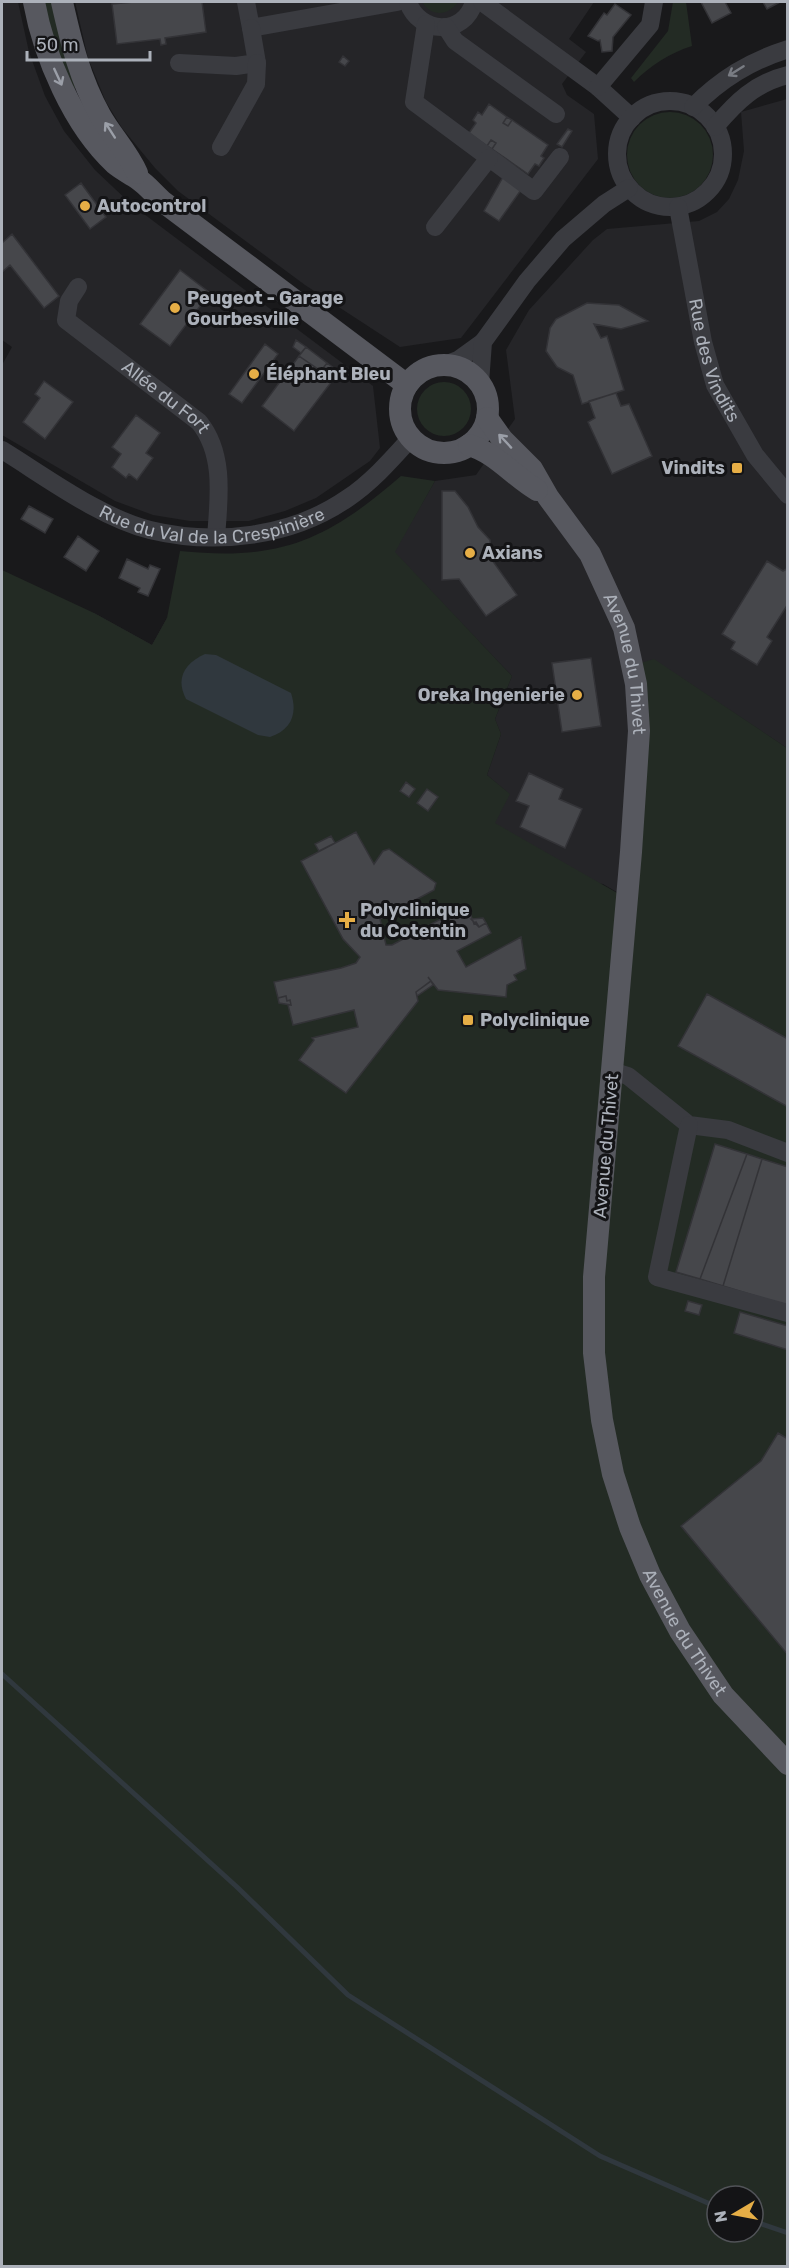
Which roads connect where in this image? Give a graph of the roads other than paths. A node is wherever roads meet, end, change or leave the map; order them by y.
1 (34, 2) edge
2 (62, 2) edge
3 (246, 2) edge
4 (397, 2) edge
5 (408, 2) edge
6 (474, 2) edge
7 (482, 2) edge
8 (654, 2) edge
9 (426, 24) junction
10 (446, 27) junction
11 (251, 28) junction
12 (788, 49) edge
13 (179, 63) dead end
14 (257, 63) junction
15 (788, 75) edge
16 (598, 87) junction
17 (693, 107) junction
18 (556, 114) dead end
19 (632, 118) junction
20 (715, 127) junction
21 (221, 147) dead end
22 (560, 157) dead end
23 (489, 158) junction
24 (140, 180) junction
25 (629, 188) junction
26 (678, 207) junction
27 (435, 227) dead end
28 (78, 287) dead end
29 (483, 342) junction
30 (445, 365) junction
31 (480, 383) junction
32 (407, 385) junction
33 (487, 418) junction
34 (411, 438) junction
35 (469, 445) junction
36 (2, 450) edge
37 (788, 495) edge
38 (548, 497) junction
39 (216, 537) junction
40 (612, 1071) junction
41 (688, 1125) junction
42 (788, 1153) edge
43 (788, 1313) edge
44 (788, 1764) edge

1 -> 24 main road
24 -> 2 main road
3 - 11 street
4 - 11 street
5 - 9 street
6 - 10 street
7 - 16 street
8 - 16 street
9 - 10 street
9 - 23 street
10 - 18 street
11 - 14 street
12 -> 17 street
13 - 14 street
14 - 21 street
15 - 20 street
16 - 19 street
17 - 19 street
17 - 20 street
19 - 25 street
20 - 26 street
22 - 23 street
23 - 27 street
24 - 32 main road
25 - 26 street
25 - 29 street
26 - 37 street, Rue des Vindits
28 - 39 street, Allée du Fort
29 - 30 street
29 - 31 street
30 - 31 main road
30 - 32 main road
31 - 33 main road
32 - 34 main road
33 - 35 main road
38 -> 33 main road, Avenue du Thivet
34 - 35 main road
34 - 39 street, Rue du Val de la Crespinière
35 - 38 main road, Avenue du Thivet
36 - 39 street, Rue du Val de la Crespinière
38 - 40 main road, Avenue du Thivet
40 - 41 street
40 - 44 main road, Avenue du Thivet
41 - 42 street
41 - 43 street

